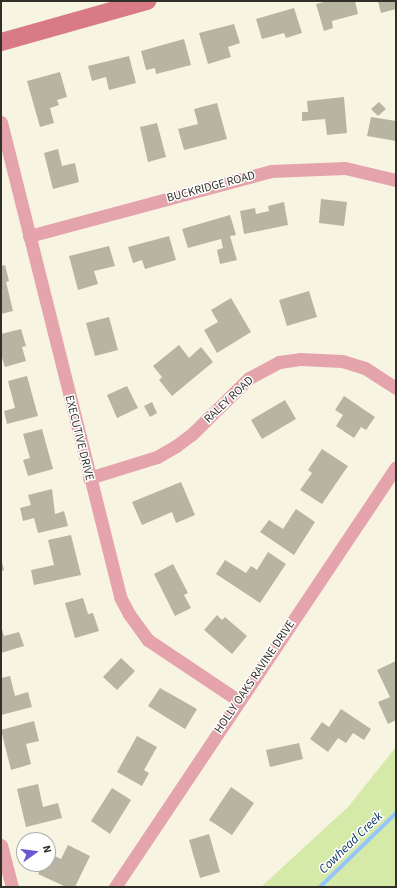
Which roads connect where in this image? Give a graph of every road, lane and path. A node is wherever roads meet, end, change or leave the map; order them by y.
1 (147, 1) edge
2 (1, 42) edge
3 (1, 122) edge
4 (396, 180) edge
5 (29, 236) junction
6 (396, 388) edge
7 (396, 467) edge
8 (89, 478) junction
9 (239, 701) junction
10 (1, 845) edge
11 (12, 887) edge
12 (114, 887) edge

1 - 2 main road
3 - 5 street, EXECUTIVE DRIVE
4 - 5 street, BUCKRIDGE ROAD
5 - 8 street, EXECUTIVE DRIVE
6 - 8 street, RALEY ROAD
7 - 9 street, HOLLY OAKS RAVINE DRIVE
8 - 9 street, EXECUTIVE DRIVE
9 - 12 street, HOLLY OAKS RAVINE DRIVE
10 - 11 street

